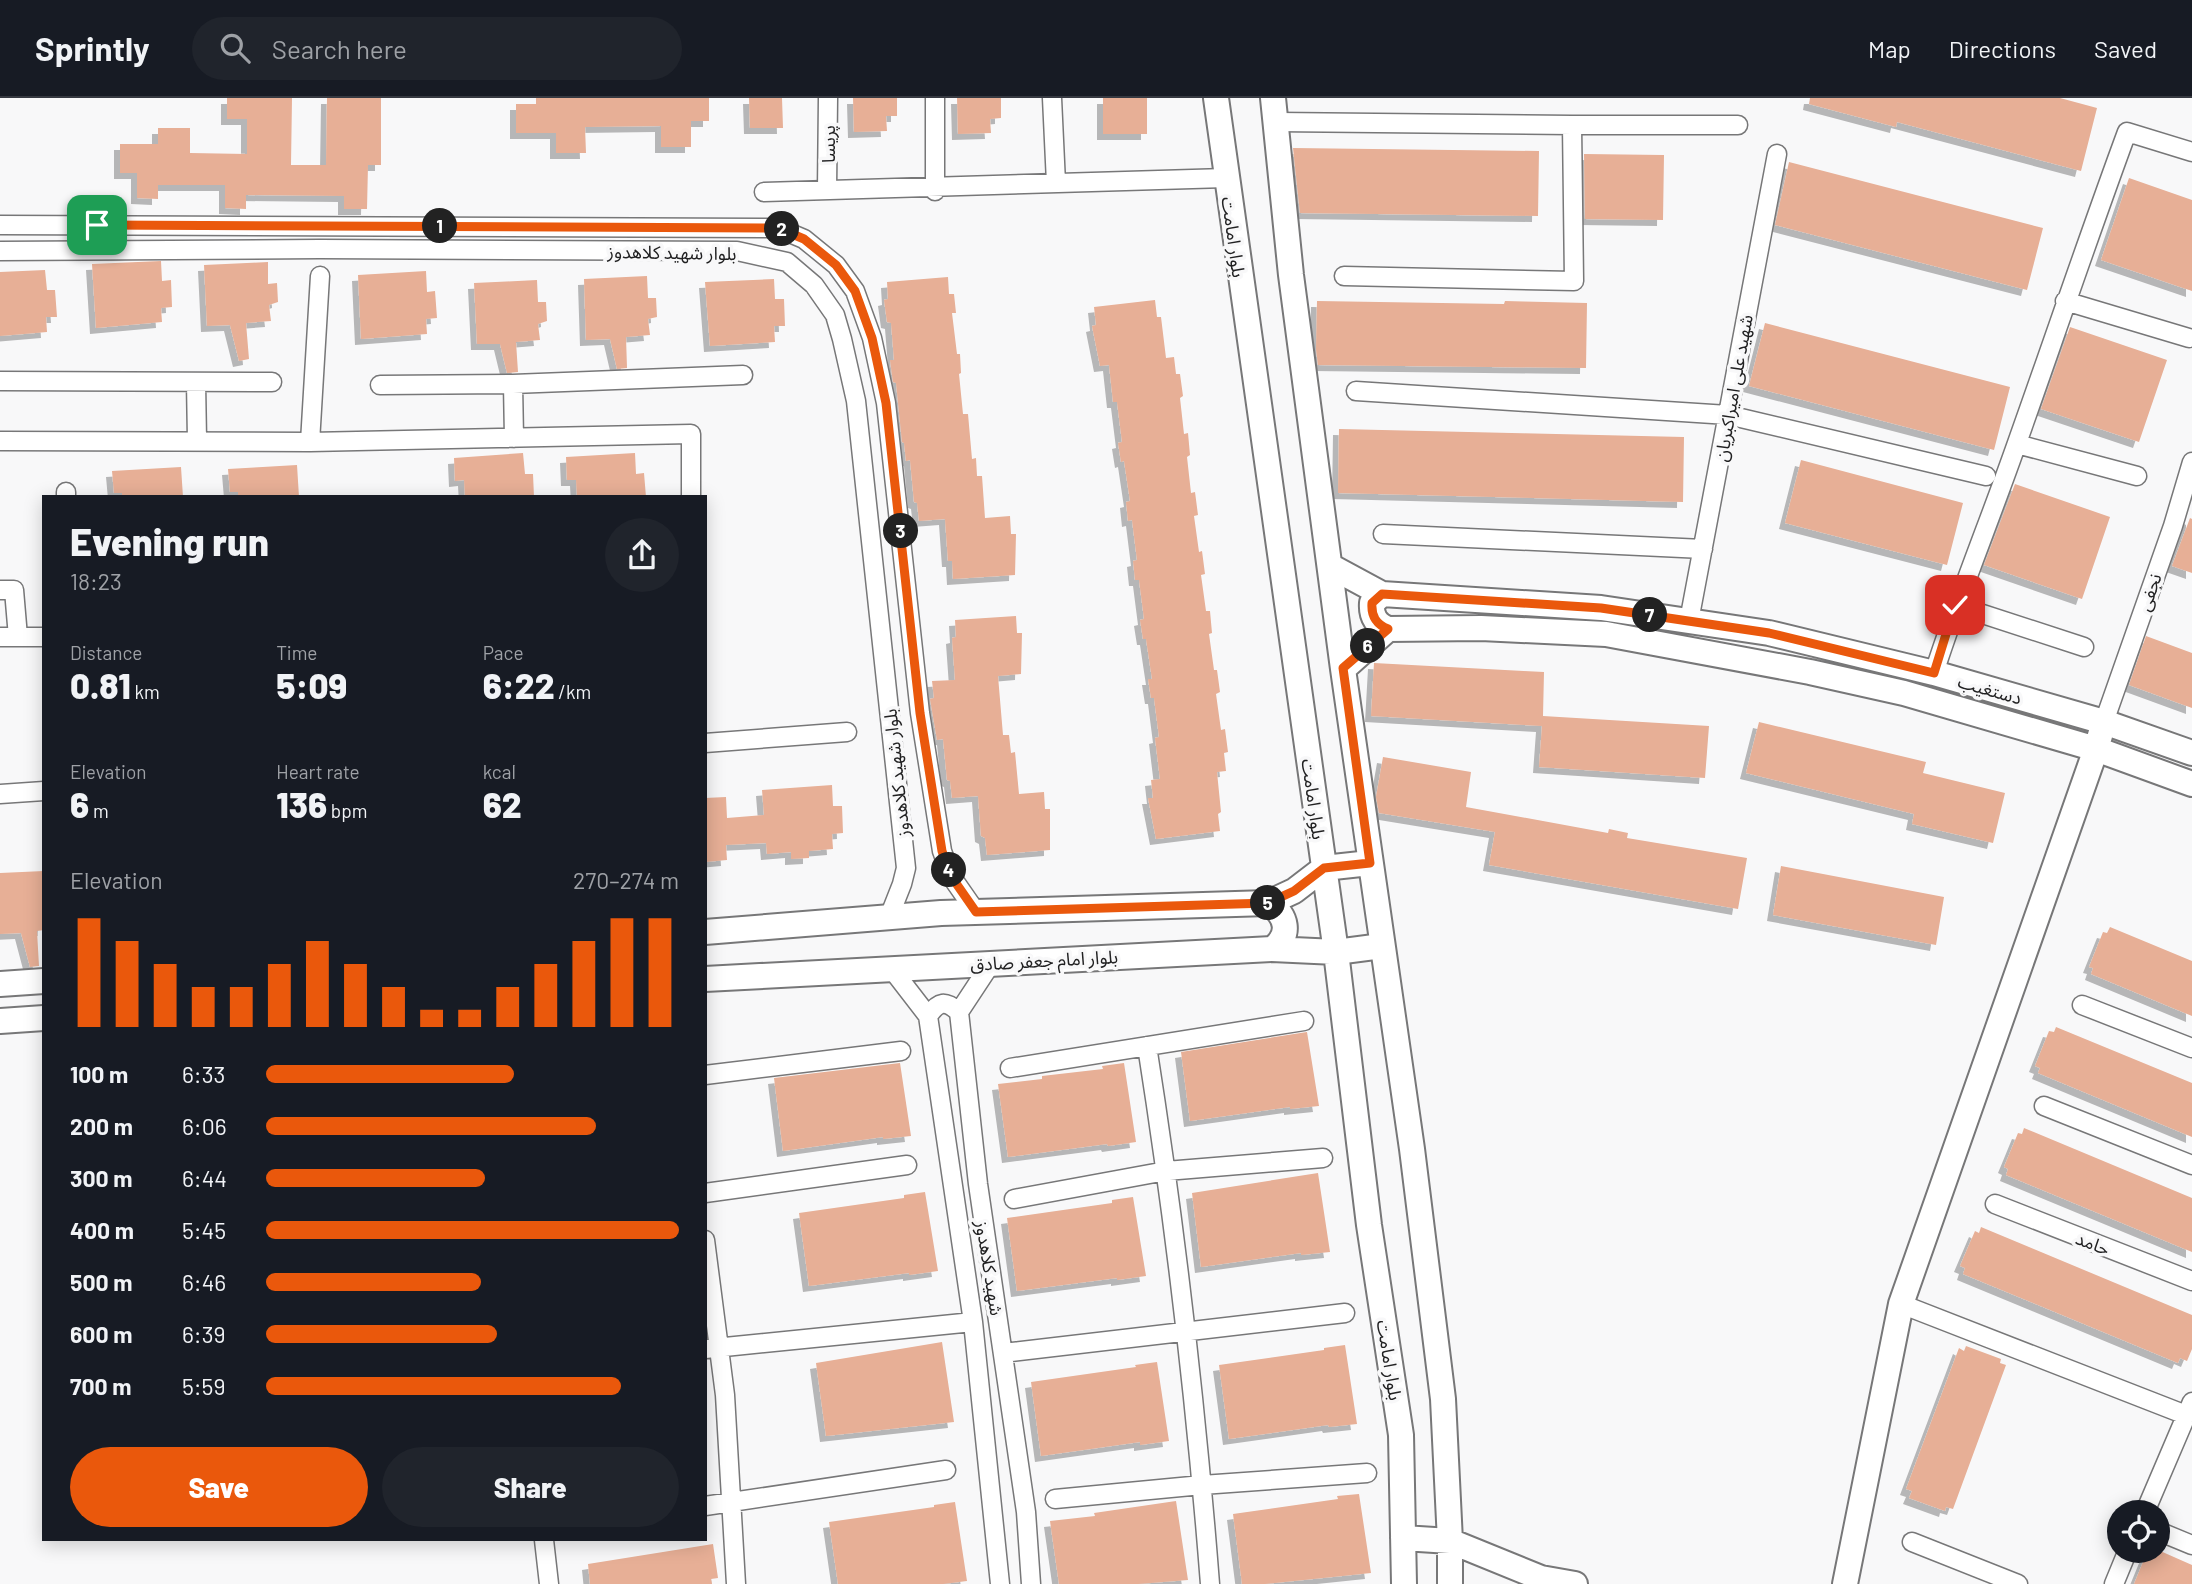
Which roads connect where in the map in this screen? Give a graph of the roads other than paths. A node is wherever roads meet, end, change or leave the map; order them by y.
1 (828, 98) edge
2 (934, 98) edge
3 (1052, 98) edge
4 (1216, 98) edge
5 (1275, 110) edge
6 (1572, 125) junction
7 (1738, 125) dead end
8 (2192, 152) edge
9 (1777, 154) dead end
10 (1226, 178) junction
11 (1056, 183) junction
12 (935, 189) junction
13 (827, 190) junction
14 (764, 192) dead end
15 (0, 225) edge
16 (0, 251) edge
17 (320, 276) dead end
18 (1344, 276) dead end
19 (2065, 301) junction
20 (2189, 338) dead end
21 (743, 375) dead end
22 (0, 381) edge
23 (196, 382) junction
24 (272, 382) dead end
25 (513, 384) junction
26 (380, 385) dead end
27 (1356, 391) dead end
28 (1728, 415) junction
29 (513, 438) junction
30 (197, 440) junction
31 (0, 441) edge
32 (310, 442) junction
33 (2017, 444) junction
34 (2192, 462) edge
35 (1986, 476) dead end
36 (2137, 476) dead end
37 (691, 495) edge
38 (1383, 534) dead end
39 (1703, 549) junction
40 (1332, 567) junction
41 (0, 590) edge
42 (1382, 594) junction
43 (1955, 605) junction
44 (1689, 621) junction
45 (1388, 629) junction
46 (9, 637) edge
47 (42, 637) edge
48 (2084, 647) dead end
49 (1343, 668) junction
50 (1934, 673) junction
51 (2104, 722) junction
52 (847, 732) dead end
53 (707, 743) edge
54 (2096, 749) junction
55 (2192, 753) edge
56 (2192, 784) edge
57 (42, 791) edge
58 (0, 794) edge
59 (1370, 863) junction
60 (1324, 868) junction
61 (1268, 903) junction
62 (976, 912) junction
63 (889, 917) junction
64 (707, 932) edge
65 (1382, 946) junction
66 (1272, 949) junction
67 (1336, 952) junction
68 (992, 962) junction
69 (891, 968) junction
70 (707, 979) edge
71 (42, 981) edge
72 (0, 984) edge
73 (2082, 1005) dead end
74 (959, 1013) junction
75 (928, 1016) junction
76 (42, 1018) edge
77 (0, 1021) edge
78 (1304, 1021) dead end
79 (1146, 1046) junction
80 (2192, 1048) edge
81 (901, 1051) dead end
82 (1010, 1068) dead end
83 (707, 1074) edge
84 (2044, 1106) dead end
85 (1323, 1158) dead end
86 (907, 1165) dead end
87 (2192, 1165) edge
88 (1166, 1171) junction
89 (978, 1184) junction
90 (953, 1187) junction
91 (707, 1193) edge
92 (1014, 1199) dead end
93 (1995, 1204) dead end
94 (707, 1271) edge
95 (2192, 1281) edge
96 (1901, 1304) junction
97 (1345, 1312) dead end
98 (973, 1322) junction
99 (1185, 1332) junction
100 (712, 1348) edge
101 (1003, 1353) junction
102 (2189, 1408) edge
103 (946, 1470) dead end
104 (1367, 1472) dead end
105 (1202, 1485) junction
106 (1055, 1499) dead end
107 (2150, 1500) edge
108 (731, 1503) junction
109 (707, 1506) edge
110 (2170, 1536) edge
111 (1403, 1538) junction
112 (544, 1541) edge
113 (1450, 1541) junction
114 (1912, 1542) dead end
115 (2192, 1545) edge
116 (2123, 1563) edge
117 (1536, 1581) edge
118 (549, 1584) edge
119 (736, 1584) edge
120 (1000, 1584) edge
121 (1031, 1584) edge
122 (1210, 1584) edge
123 (1404, 1584) edge
124 (1450, 1584) edge
125 (1575, 1584) edge
126 (1845, 1584) edge
127 (2018, 1584) edge
128 (2114, 1584) edge

1 - 13 street, پریسا
2 - 12 street
3 - 11 street
4 - 10 street, بلوار امامت
5 - 6 street
5 - 40 street
6 - 7 street
6 - 18 street
8 - 19 street
9 - 28 street, شهید علی امیراکبریان
10 - 11 street
10 - 60 street, بلوار امامت
11 - 12 street
12 - 13 street
13 - 14 street
15 - 62 street, بلوار شهید کلاهدوز
16 - 63 street, بلوار شهید کلاهدوز
17 - 32 street
19 - 20 street
19 - 33 street
21 - 25 street
22 - 23 street
23 - 24 street
23 - 30 street
25 - 26 street
25 - 29 street
27 - 28 street
28 - 35 street
28 - 39 street, شهید علی امیراکبریان
29 - 32 street
29 - 37 street
30 - 31 street
30 - 32 street
33 - 36 street
33 - 43 street
34 - 51 street, نجفی
38 - 39 street
39 - 44 street, شهید علی امیراکبریان
40 - 42 street, دستغیب
40 - 49 street
41 - 46 street
42 - 44 street, دستغیب
42 - 45 street
43 - 48 street
43 - 50 street
44 - 50 street, دستغیب
45 - 49 street
45 - 54 street, دستغیب
46 - 47 street
49 - 59 street
50 - 51 street, دستغیب
51 - 54 street
51 - 55 street, دستغیب
52 - 53 street
54 - 56 street, دستغیب
54 - 96 street
57 - 58 street
59 - 60 street
59 - 65 street
60 - 61 street
60 - 67 street, بلوار امامت
61 - 62 street
61 - 66 street
62 - 63 street
63 - 64 street
65 - 67 street, بلوار امام جعفر صادق
65 - 113 street
66 - 67 street, بلوار امام جعفر صادق
66 - 68 street, بلوار امام جعفر صادق
67 - 111 street, بلوار امامت
68 - 69 street, بلوار امام جعفر صادق
68 - 74 street
69 - 70 street, بلوار امام جعفر صادق
69 - 75 street, شهید کلاهدوز
71 - 72 street
73 - 80 street
74 - 75 street
74 - 89 street, شهید کلاهدوز
75 - 90 street, شهید کلاهدوز
76 - 77 street
78 - 79 street
79 - 82 street
79 - 88 street
81 - 83 street
84 - 87 street
85 - 88 street
86 - 91 street
88 - 92 street
88 - 99 street
89 - 90 street
89 - 101 street, شهید کلاهدوز
90 - 98 street, شهید کلاهدوز
93 - 95 street, حامد
94 - 100 street
96 - 102 street
96 - 126 street
97 - 99 street
98 - 100 street
98 - 120 street, شهید کلاهدوز
99 - 101 street
99 - 105 street
100 - 108 street
101 - 121 street, شهید کلاهدوز
102 - 107 street
103 - 108 street
104 - 105 street
105 - 106 street
105 - 122 street
108 - 109 street
108 - 119 street
110 - 115 street
111 - 113 street
111 - 123 street, بلوار امامت
112 - 118 street
113 - 117 street
113 - 124 street
114 - 127 street
116 - 128 street
117 - 125 street

